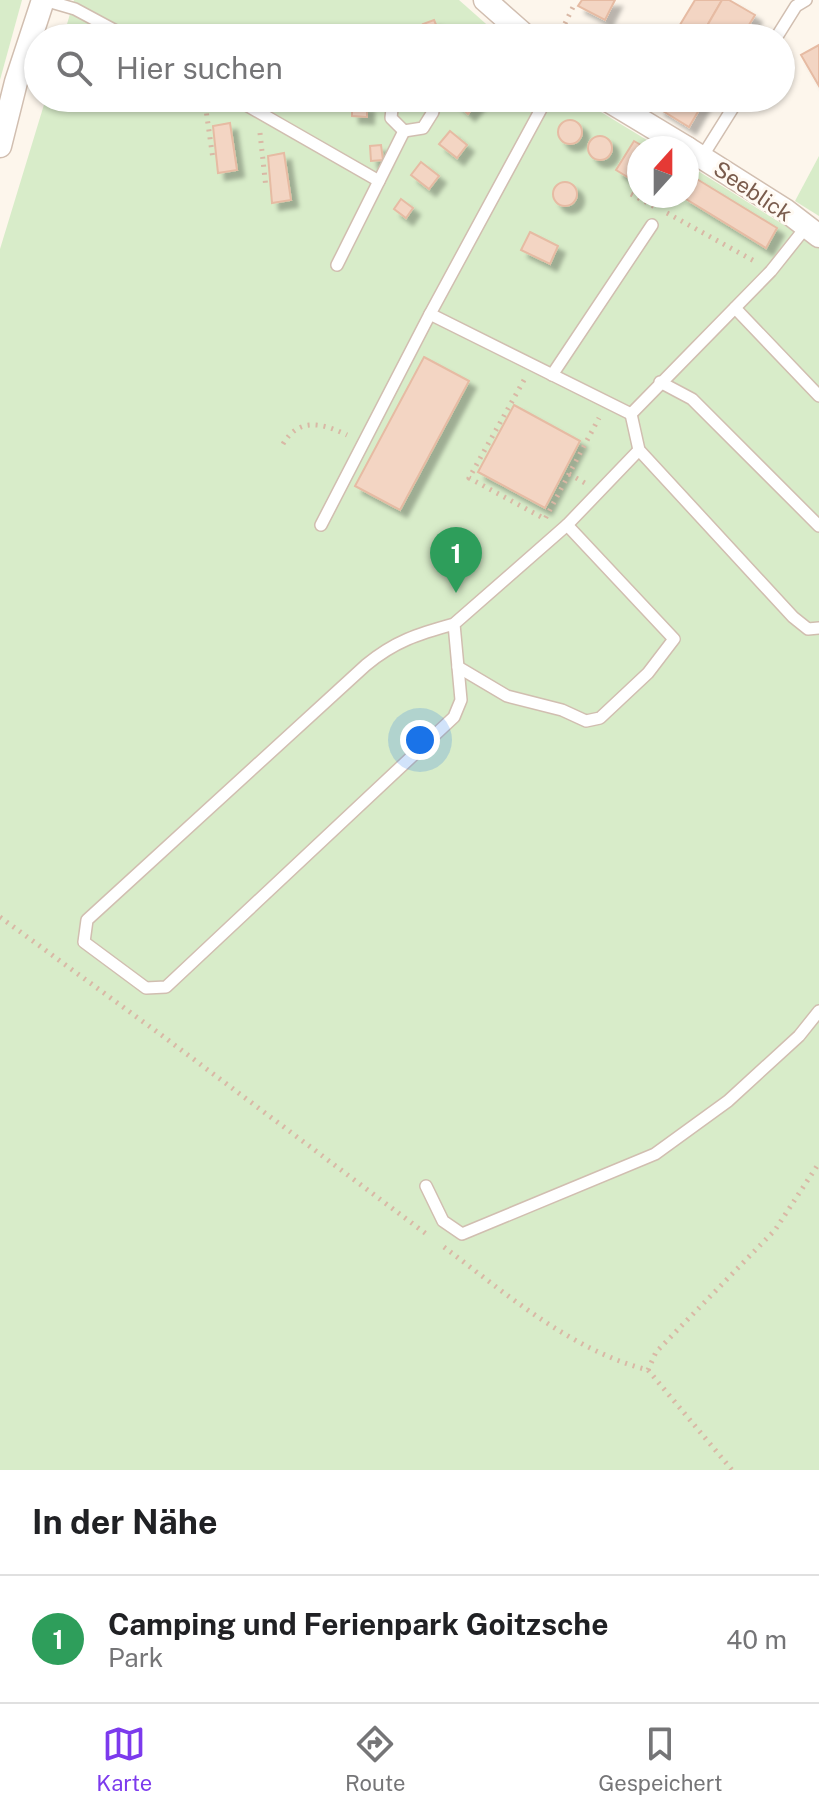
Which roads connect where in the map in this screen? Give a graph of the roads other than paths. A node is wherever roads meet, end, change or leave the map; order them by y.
1 (44, 0) edge
2 (485, 0) edge
3 (806, 0) edge
4 (36, 24) edge
5 (103, 24) edge
6 (512, 24) edge
7 (785, 24) edge
8 (24, 59) edge
9 (258, 112) edge
10 (392, 112) edge
11 (433, 112) edge
12 (539, 112) edge
13 (627, 112) edge
14 (727, 112) edge
15 (404, 131) junction
16 (667, 136) edge
17 (699, 143) edge
18 (0, 146) edge
19 (699, 155) edge
20 (379, 181) junction
21 (652, 225) dead end
22 (812, 232) edge
23 (337, 265) dead end
24 (735, 308) junction
25 (430, 314) junction
26 (552, 375) junction
27 (660, 382) junction
28 (819, 396) edge
29 (631, 414) junction
30 (639, 450) junction
31 (321, 525) dead end
32 (567, 525) junction
33 (819, 526) edge
34 (454, 624) junction
35 (814, 628) edge
36 (819, 639) edge
37 (458, 667) junction
38 (819, 1011) edge
39 (426, 1186) dead end

1 - 4 street
1 - 5 lane
2 - 6 street
3 - 7 lane
8 - 18 street
9 - 20 lane
10 - 15 lane
11 - 15 lane
12 - 25 lane
13 - 16 street, Seeblick
14 - 17 lane
15 - 20 lane
19 - 22 street, Seeblick
20 - 23 lane
21 - 26 lane
22 - 24 lane
24 - 27 lane
24 - 28 lane
25 - 26 lane
25 - 31 lane
26 - 29 lane
27 - 29 lane
27 - 33 lane
29 - 30 lane
30 - 32 lane
30 - 35 lane
32 - 34 lane
32 - 37 lane
34 - 37 lane
34 - 37 lane
35 - 36 lane
38 - 39 lane

